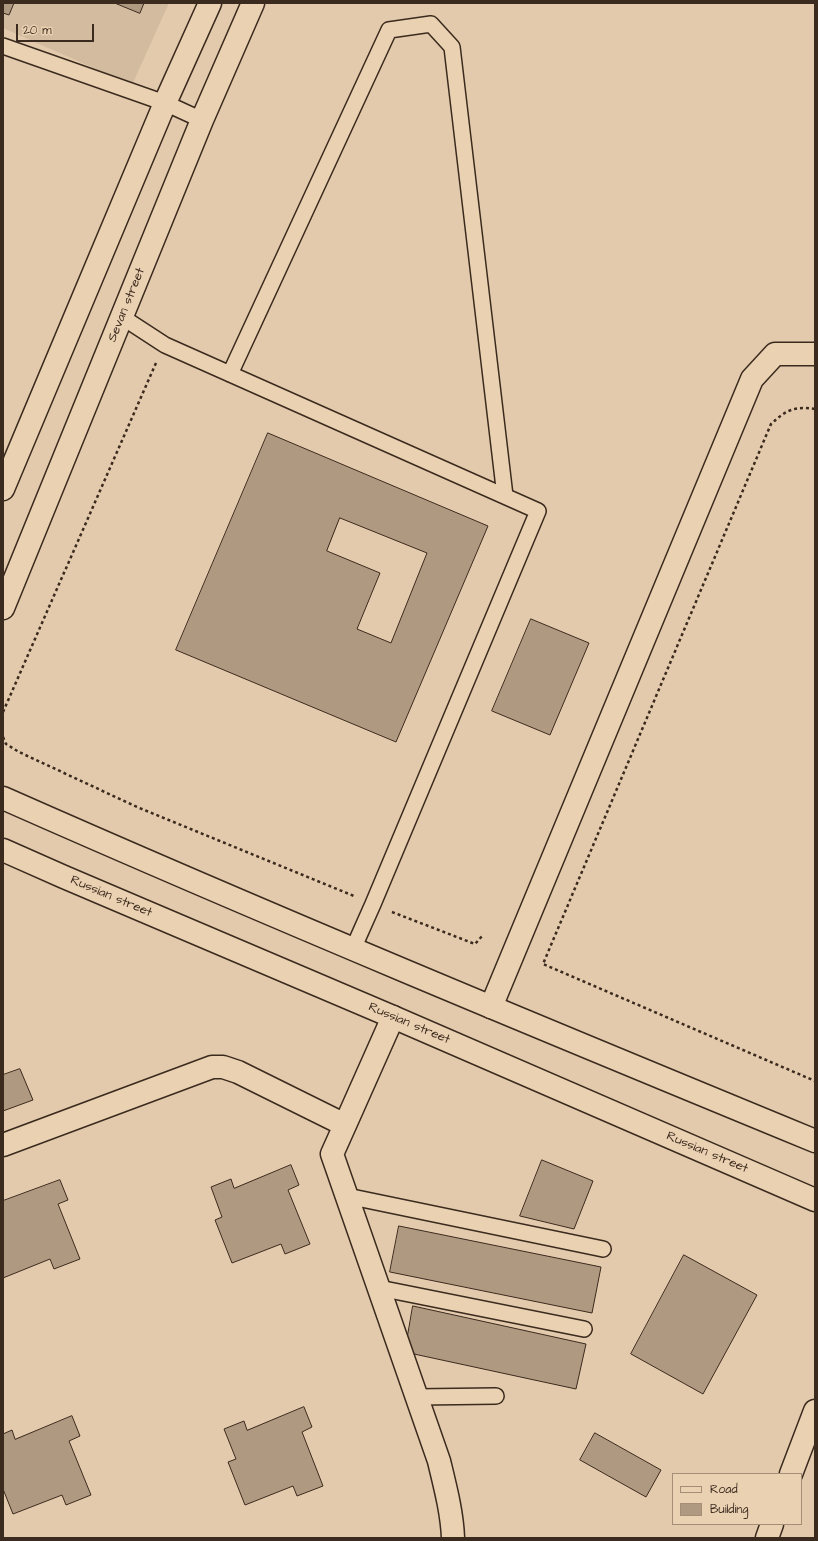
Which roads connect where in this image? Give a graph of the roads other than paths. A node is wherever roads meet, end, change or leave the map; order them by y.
1 (210, 3) edge
2 (252, 3) edge
3 (3, 46) edge
4 (165, 103) junction
5 (202, 120) junction
6 (122, 317) junction
7 (815, 354) edge
8 (230, 374) junction
9 (3, 489) edge
10 (505, 496) junction
11 (3, 608) edge
12 (3, 798) edge
13 (3, 850) edge
14 (353, 949) junction
15 (491, 1007) junction
16 (393, 1017) junction
17 (345, 1125) junction
18 (815, 1141) edge
19 (3, 1145) edge
20 (347, 1196) junction
21 (815, 1200) edge
22 (604, 1249) dead end
23 (379, 1288) junction
24 (584, 1329) dead end
25 (496, 1396) dead end
26 (417, 1397) junction
27 (815, 1411) edge
28 (791, 1473) edge
29 (772, 1525) edge
30 (453, 1538) edge
31 (766, 1538) edge

1 - 4 main road
2 - 5 main road, Sevan street
3 - 4 lane
4 - 5 lane
4 - 9 main road
5 - 6 main road, Sevan street
6 - 8 lane
6 - 11 main road, Sevan street
7 - 15 main road
8 - 10 lane
8 - 10 lane
10 - 14 lane
12 - 14 main road
13 - 16 main road, Russian street
14 - 15 main road
15 - 18 main road
16 - 17 main road
16 - 21 main road, Russian street
17 - 19 main road
17 - 20 main road
20 - 22 lane
20 - 23 main road
23 - 24 lane
23 - 26 main road
25 - 26 lane
26 - 30 main road
27 - 28 main road
29 - 31 main road

